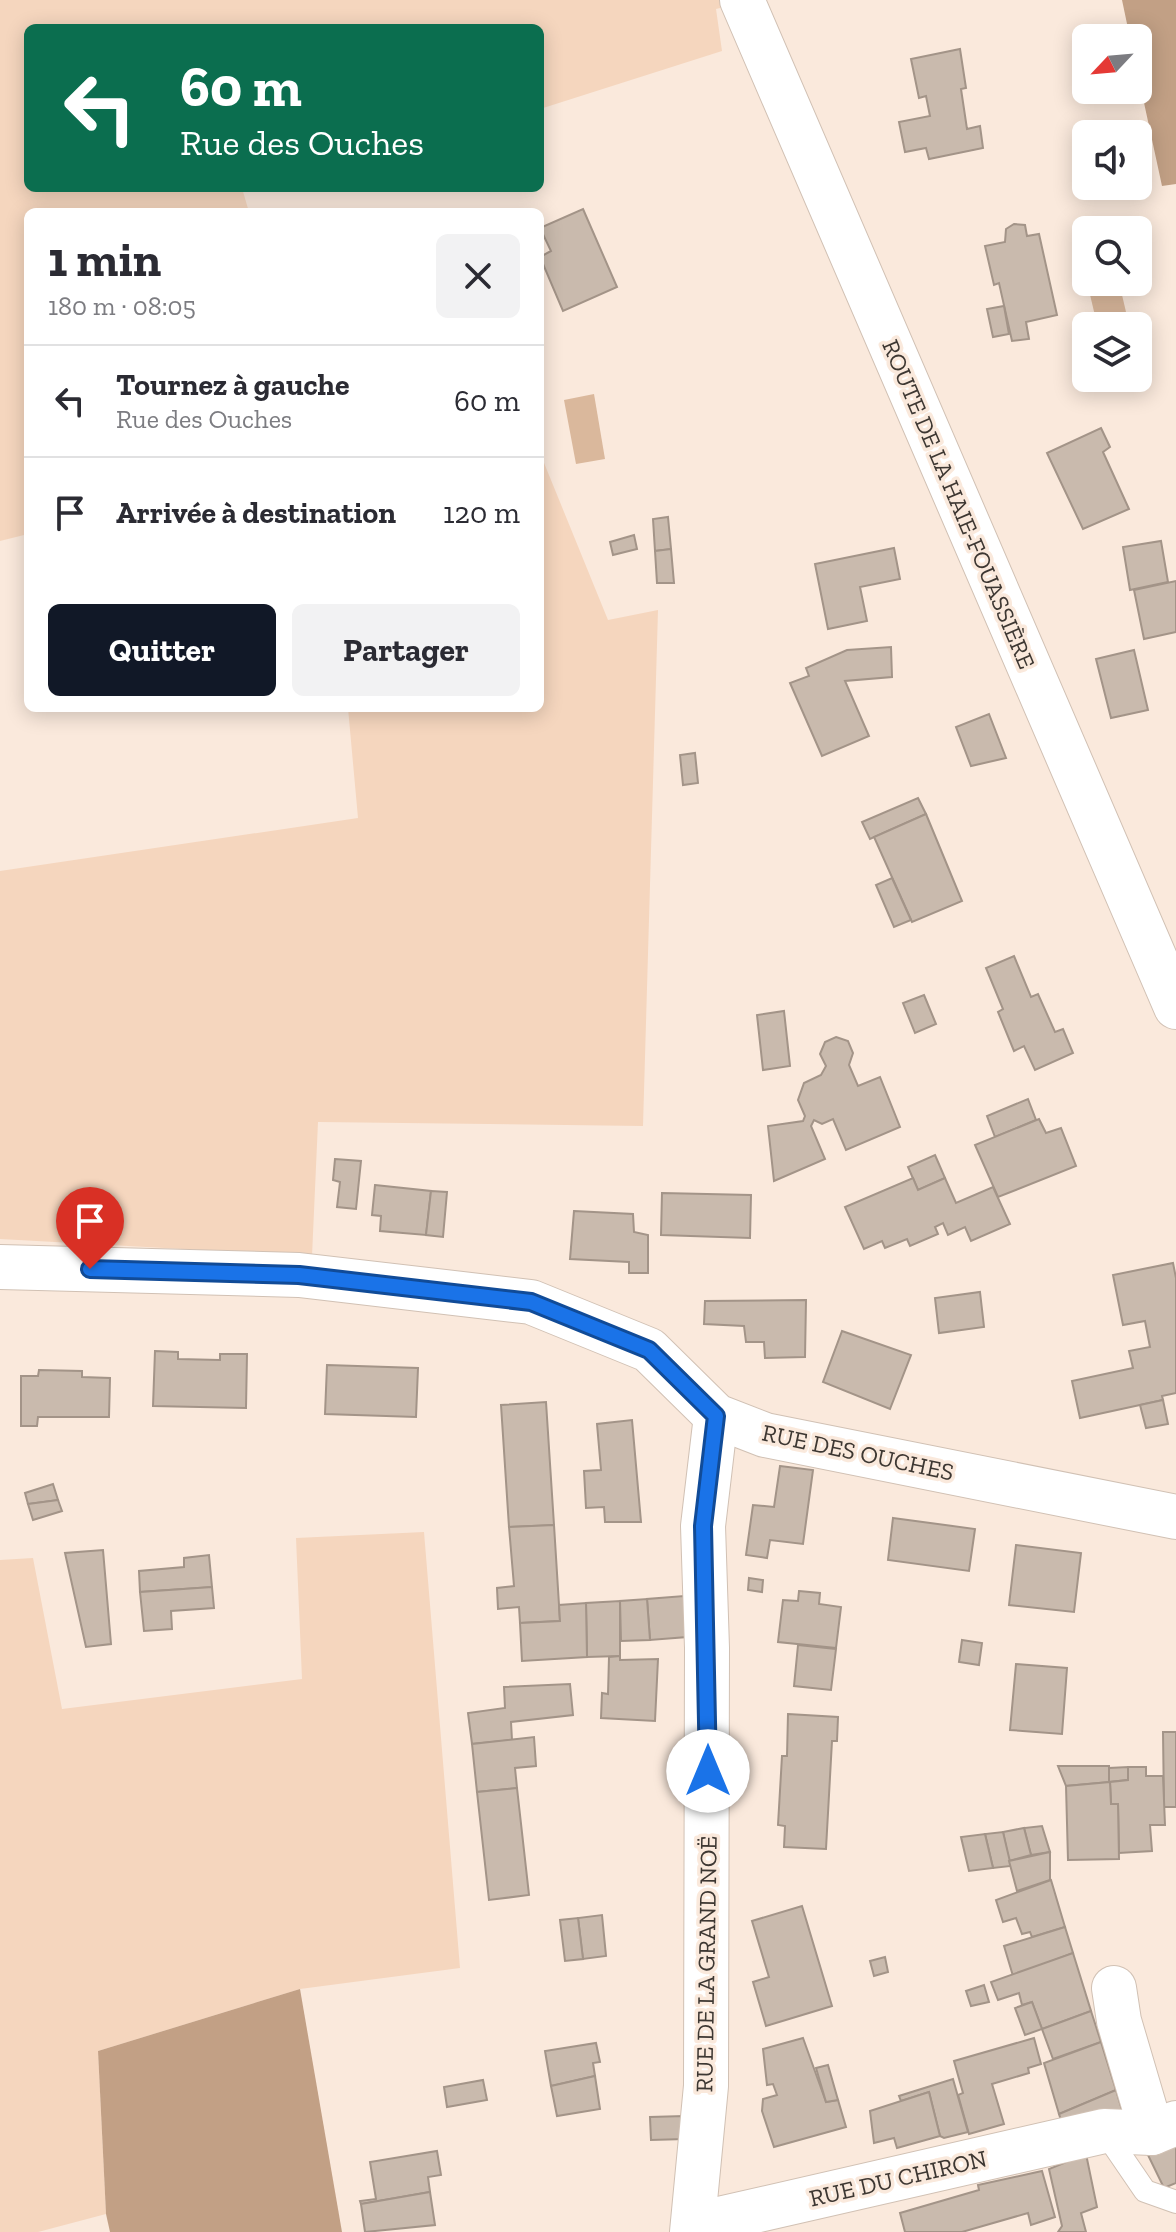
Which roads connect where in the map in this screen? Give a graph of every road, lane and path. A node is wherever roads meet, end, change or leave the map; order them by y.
1 (742, 0) edge
2 (1176, 1007) edge
3 (0, 1267) edge
4 (716, 1416) junction
5 (1176, 1517) edge
6 (1114, 1988) dead end
7 (1164, 2128) edge
8 (1104, 2131) junction
9 (1176, 2202) edge
10 (692, 2229) edge

1 - 2 street, ROUTE DE LA HAIE-FOUASSIÈRE
3 - 4 street, RUE DES OUCHES
4 - 5 street, RUE DES OUCHES
4 - 10 street, RUE DE LA GRAND NOË
6 - 7 street
7 - 8 street, RUE DU CHIRON
8 - 9 lane
8 - 10 street, RUE DU CHIRON

